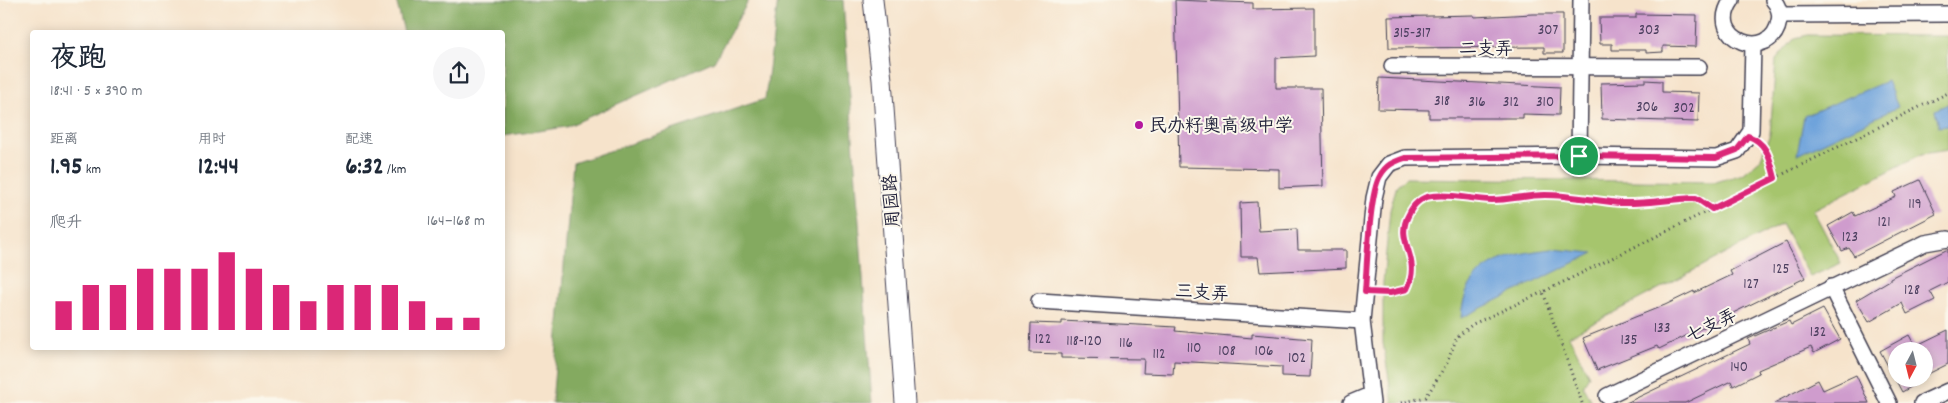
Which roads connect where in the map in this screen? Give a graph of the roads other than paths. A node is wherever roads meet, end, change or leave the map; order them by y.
1 (873, 0) edge
2 (1580, 0) edge
3 (1732, 0) edge
4 (1773, 0) edge
5 (1948, 14) edge
6 (1780, 15) junction
7 (1753, 45) junction
8 (1392, 66) dead end
9 (1580, 67) junction
10 (1699, 67) dead end
11 (1579, 156) junction
12 (1948, 239) edge
13 (1831, 288) junction
14 (1039, 301) dead end
15 (1362, 321) junction
16 (1948, 391) edge
17 (1608, 396) dead end
18 (1371, 399) edge
19 (904, 403) edge
20 (1351, 403) edge
21 (1890, 403) edge
22 (1922, 403) edge

1 - 19 street, 周园路
2 - 9 street
3 - 7 street
4 - 6 street
5 - 6 street
6 - 7 street
7 - 11 street
8 - 9 street, 二支弄
9 - 10 street, 二支弄
9 - 11 street
11 - 15 street
12 - 13 street, 七支弄
13 - 17 street, 七支弄
13 - 21 street
14 - 15 street, 三支弄
15 - 18 street
16 - 22 street
18 - 20 street

